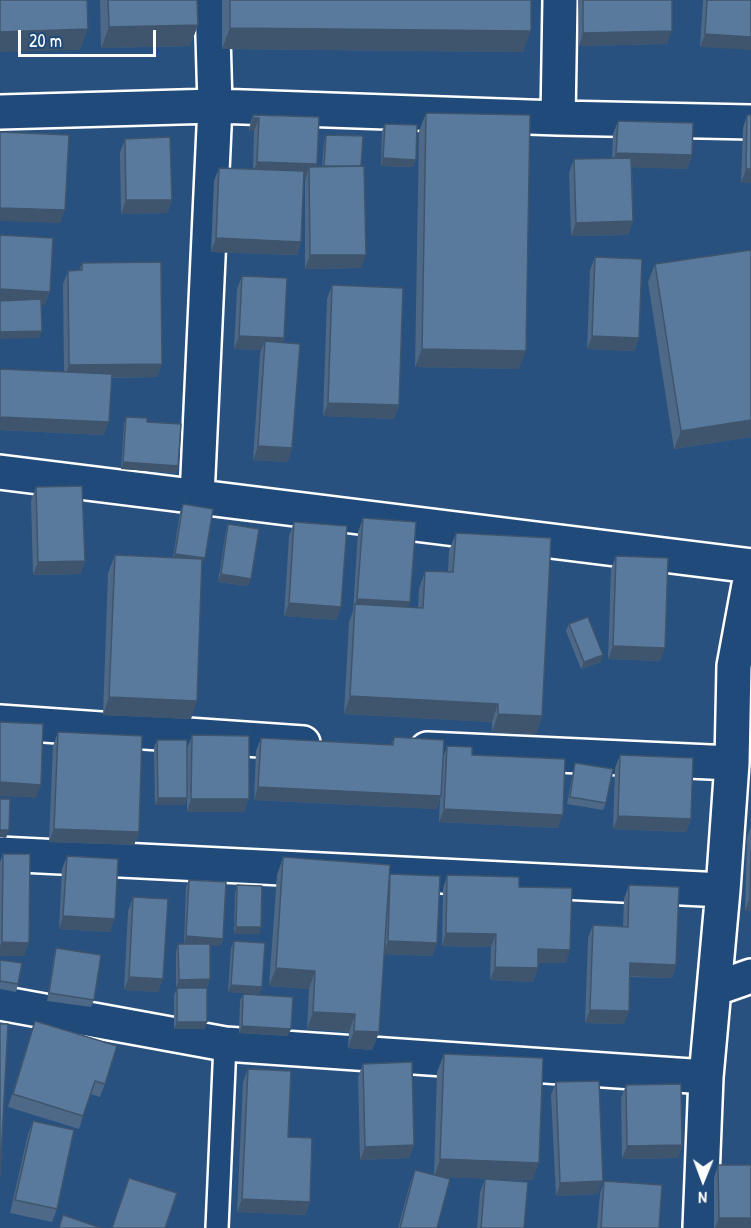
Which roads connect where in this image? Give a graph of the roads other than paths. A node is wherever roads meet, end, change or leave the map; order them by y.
1 (212, 0) edge
2 (560, 0) edge
3 (215, 106) junction
4 (0, 112) edge
5 (558, 118) junction
6 (751, 122) edge
7 (0, 472) edge
8 (197, 497) junction
9 (751, 566) edge
10 (751, 574) edge
11 (0, 722) edge
12 (327, 744) edge
13 (398, 747) edge
14 (732, 763) junction
15 (0, 854) edge
16 (723, 891) junction
17 (751, 976) edge
18 (714, 989) junction
19 (0, 1004) edge
20 (225, 1044) junction
21 (706, 1077) junction
22 (217, 1228) edge
23 (700, 1228) edge

1 - 3 street
2 - 5 street
3 - 4 street
3 - 5 street
3 - 8 street
5 - 6 street
7 - 8 street
8 - 9 street
10 - 14 street
11 - 12 street
13 - 14 street
14 - 16 street
15 - 16 street
16 - 18 street
17 - 18 street
18 - 21 street
19 - 20 street
20 - 21 street
20 - 22 lane
21 - 23 street

